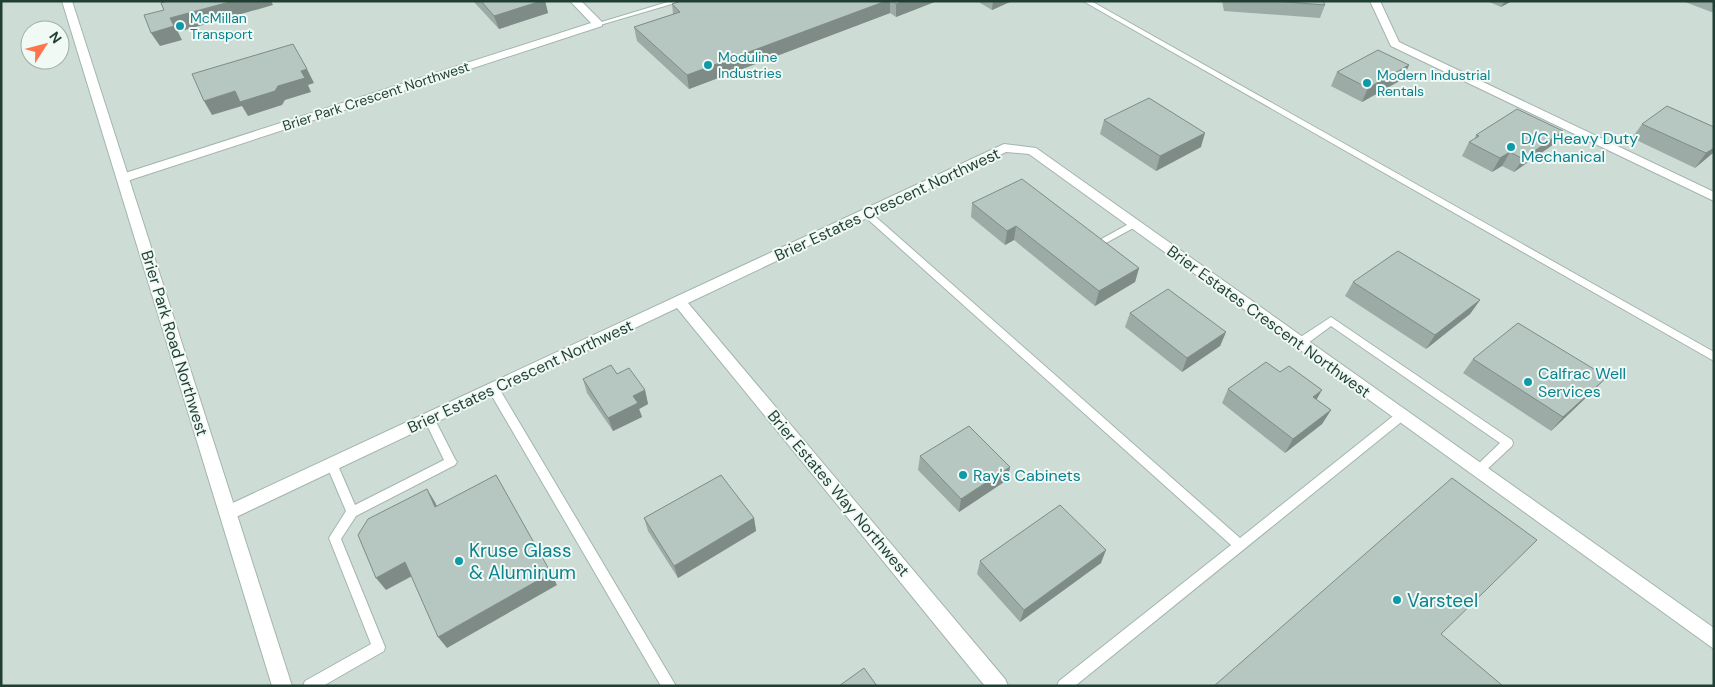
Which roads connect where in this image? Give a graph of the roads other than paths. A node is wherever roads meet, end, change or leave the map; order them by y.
1 (67, 1) edge
2 (575, 1) edge
3 (679, 1) edge
4 (1086, 1) edge
5 (1375, 1) edge
6 (598, 24) junction
7 (123, 178) junction
8 (1714, 197) edge
9 (866, 213) junction
10 (1134, 224) junction
11 (1101, 242) edge
12 (679, 301) junction
13 (1300, 343) junction
14 (1714, 357) edge
15 (493, 388) junction
16 (1401, 416) junction
17 (429, 419) junction
18 (332, 464) junction
19 (1478, 471) junction
20 (352, 512) junction
21 (228, 513) junction
22 (1239, 545) junction
23 (1714, 640) edge
24 (282, 686) edge
25 (310, 686) edge
26 (669, 686) edge
27 (998, 686) edge
28 (1064, 686) edge

1 - 7 street, Brier Park Road Northwest
2 - 6 street
3 - 6 lane
4 - 14 lane
5 - 8 street
6 - 7 street, Brier Park Crescent Northwest
7 - 21 street, Brier Park Road Northwest
9 - 10 street, Brier Estates Crescent Northwest
9 - 12 street, Brier Estates Crescent Northwest
9 - 22 lane
10 - 11 lane
10 - 13 street, Brier Estates Crescent Northwest
12 - 15 street, Brier Estates Crescent Northwest
12 - 27 street, Brier Estates Way Northwest
13 - 16 street, Brier Estates Crescent Northwest
13 - 19 lane
15 - 17 street, Brier Estates Crescent Northwest
15 - 26 lane
16 - 19 street, Brier Estates Crescent Northwest
16 - 22 lane
17 - 18 street, Brier Estates Crescent Northwest
17 - 20 lane
18 - 20 lane
18 - 21 street, Brier Estates Crescent Northwest
19 - 23 street, Brier Estates Crescent Northwest
20 - 25 lane
21 - 24 street, Brier Park Road Northwest
22 - 28 lane

